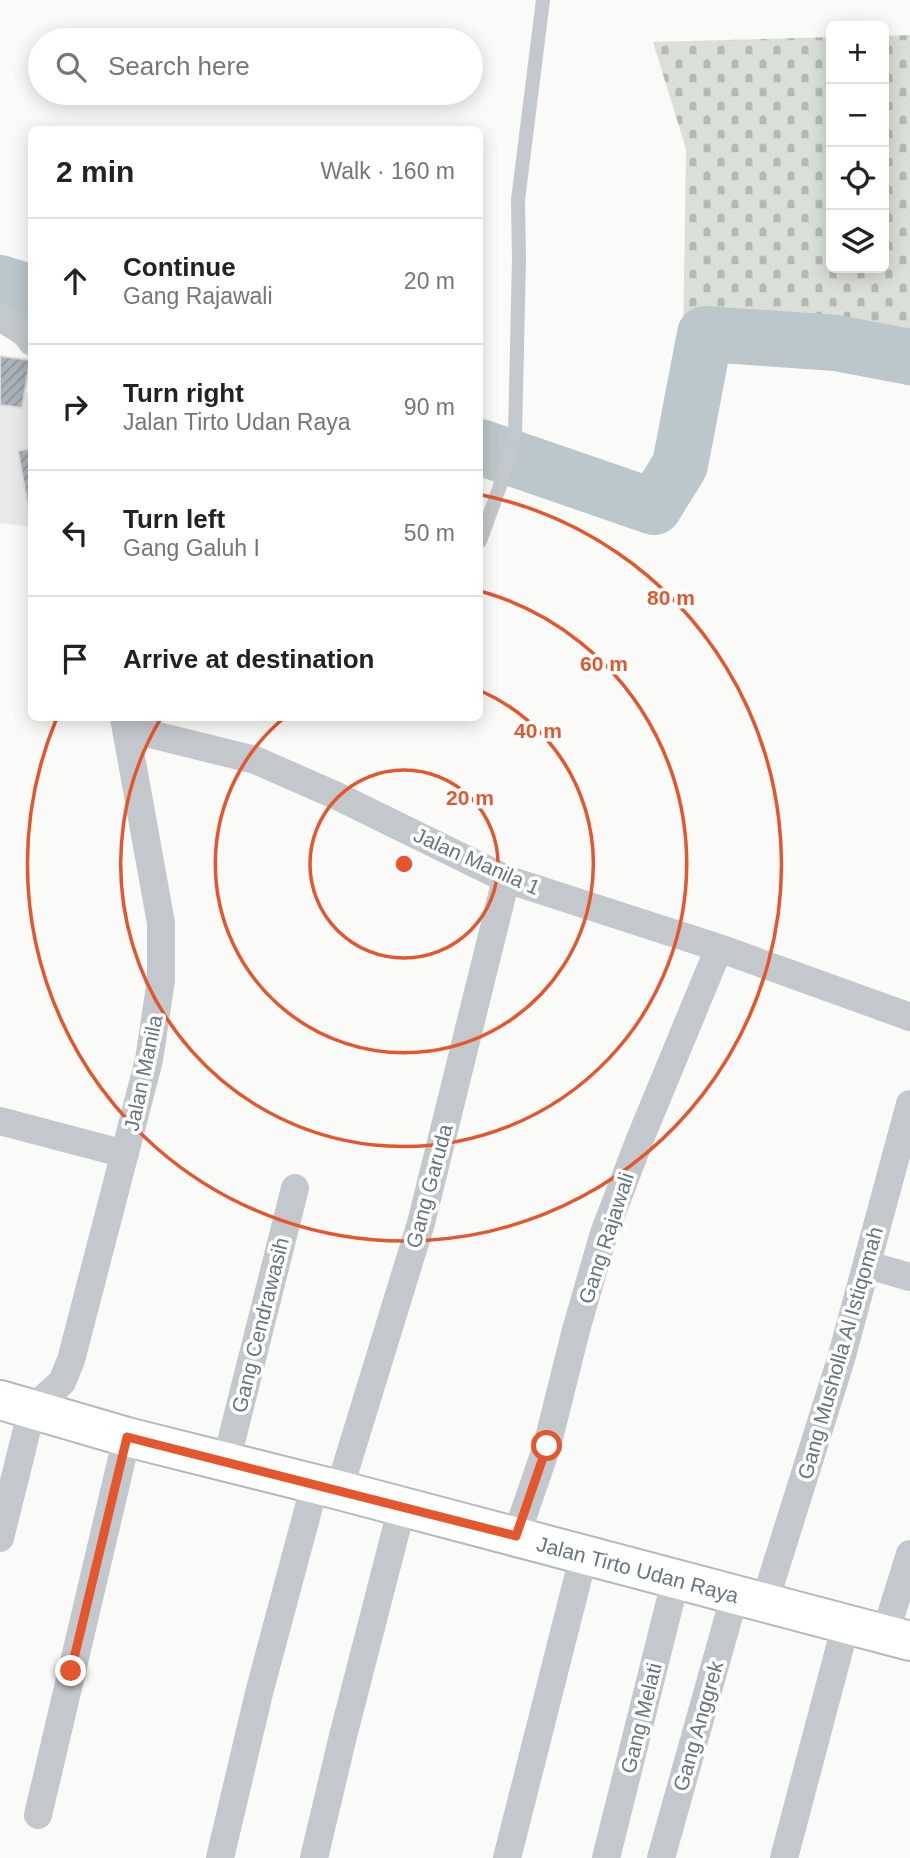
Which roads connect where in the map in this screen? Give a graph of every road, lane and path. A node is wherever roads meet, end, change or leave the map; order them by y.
1 (542, 0) edge
2 (0, 317) edge
3 (28, 337) edge
4 (483, 533) edge
5 (125, 723) edge
6 (506, 879) junction
7 (719, 947) junction
8 (910, 1017) edge
9 (910, 1104) edge
10 (0, 1121) edge
11 (125, 1154) junction
12 (295, 1188) dead end
13 (868, 1265) junction
14 (910, 1277) edge
15 (16, 1404) edge
16 (127, 1437) junction
17 (226, 1462) junction
18 (327, 1487) junction
19 (402, 1507) junction
20 (516, 1536) junction
21 (0, 1538) edge
22 (584, 1554) junction
23 (910, 1554) edge
24 (676, 1578) junction
25 (750, 1598) junction
26 (846, 1624) junction
27 (897, 1638) edge
28 (38, 1815) dead end
29 (220, 1858) edge
30 (314, 1858) edge
31 (507, 1858) edge
32 (606, 1858) edge
33 (661, 1858) edge
34 (784, 1858) edge

1 - 4 lane
2 - 3 street
5 - 6 street, Jalan Manila 1
5 - 11 street, Jalan Manila
6 - 7 street, Jalan Manila 1
6 - 18 street, Gang Garuda
7 - 8 street, Jalan Manila 1
7 - 20 street, Gang Rajawali
9 - 13 street, Gang Musholla Al Istiqomah
10 - 11 street
11 - 15 street, Jalan Manila
12 - 17 street, Gang Cendrawasih
13 - 14 street
13 - 25 street, Gang Musholla Al Istiqomah
15 - 16 street, Jalan Tirto Udan Raya
15 - 21 street
16 - 17 street, Jalan Tirto Udan Raya
16 - 28 street
17 - 18 street, Jalan Tirto Udan Raya
18 - 19 street, Jalan Tirto Udan Raya
18 - 29 street, Gang Garuda
19 - 20 street, Jalan Tirto Udan Raya
19 - 30 street
20 - 22 street, Jalan Tirto Udan Raya
22 - 24 street, Jalan Tirto Udan Raya
22 - 31 street
23 - 27 street
24 - 25 street, Jalan Tirto Udan Raya
24 - 32 street, Gang Melati
25 - 26 street, Jalan Tirto Udan Raya
25 - 33 street, Gang Anggrek
26 - 27 street, Jalan Tirto Udan Raya
26 - 34 street

